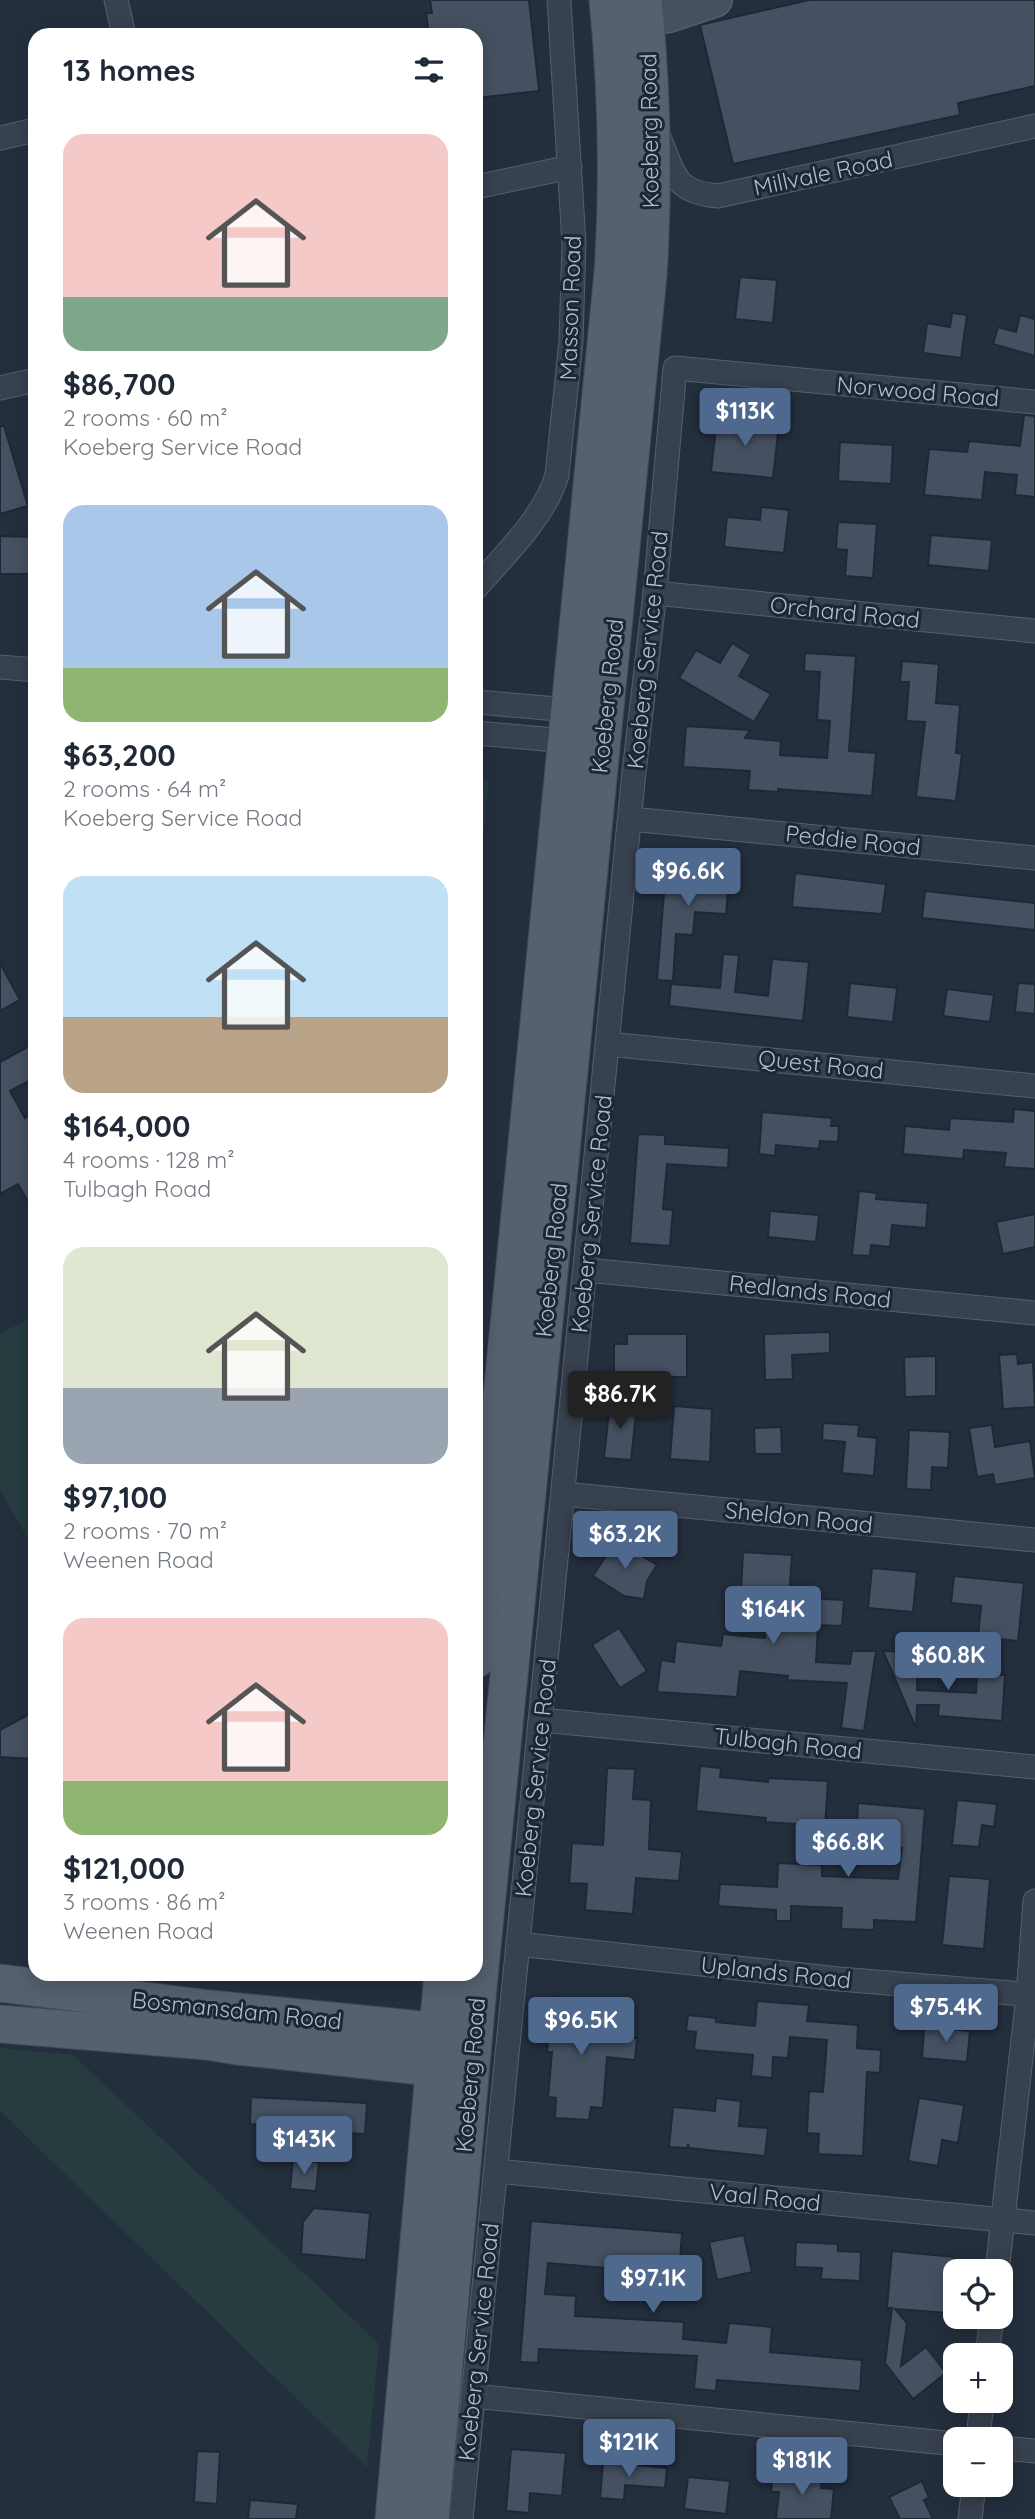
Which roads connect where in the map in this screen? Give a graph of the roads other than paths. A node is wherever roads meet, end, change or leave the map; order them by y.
1 (116, 0) edge
2 (559, 0) edge
3 (715, 0) edge
4 (626, 12) edge
5 (122, 28) edge
6 (652, 121) junction
7 (1035, 126) edge
8 (28, 132) edge
9 (0, 138) edge
10 (570, 167) junction
11 (483, 186) edge
12 (675, 368) joint
13 (28, 382) edge
14 (0, 388) edge
15 (1035, 402) edge
16 (483, 580) edge
17 (656, 593) junction
18 (1035, 631) edge
19 (0, 667) edge
20 (28, 669) edge
21 (483, 704) edge
22 (586, 727) junction
23 (483, 733) edge
24 (630, 819) junction
25 (1035, 858) edge
26 (608, 1044) junction
27 (1035, 1086) edge
28 (586, 1270) junction
29 (1035, 1313) edge
30 (563, 1494) junction
31 (1035, 1540) edge
32 (483, 1600) edge
33 (541, 1720) junction
34 (1035, 1767) edge
35 (483, 1768) edge
36 (1035, 1901) edge
37 (518, 1944) junction
38 (444, 1981) edge
39 (462, 1981) edge
40 (0, 1983) edge
41 (1032, 1995) edge
42 (0, 2024) edge
43 (455, 2051) junction
44 (496, 2171) junction
45 (1002, 2220) junction
46 (1035, 2223) edge
47 (998, 2259) edge
48 (473, 2396) junction
49 (943, 2443) edge
50 (1013, 2449) edge
51 (1035, 2452) edge
52 (973, 2497) edge
53 (394, 2519) edge
54 (430, 2519) edge
55 (461, 2519) edge
56 (970, 2519) edge

1 - 5 street
2 - 10 street, Masson Road
3 - 4 street
4 - 6 main road, Koeberg Road
4 - 22 main road, Koeberg Road
6 - 7 street, Millvale Road
6 - 22 main road, Koeberg Road
8 - 9 street
10 - 11 street
10 - 16 street, Masson Road
12 - 15 street, Norwood Road
12 - 17 street, Koeberg Service Road
13 - 14 street
17 - 18 street, Orchard Road
17 - 24 street, Koeberg Service Road
19 - 20 street
21 - 22 street
22 - 23 street
22 - 32 main road, Koeberg Road
22 - 35 main road, Koeberg Road
24 - 25 street, Peddie Road
24 - 26 street, Koeberg Service Road
26 - 27 street, Quest Road
26 - 28 street, Koeberg Service Road
28 - 29 street, Redlands Road
28 - 30 street, Koeberg Service Road
30 - 31 street, Sheldon Road
30 - 33 street, Koeberg Service Road
33 - 34 street, Tulbagh Road
33 - 37 street, Koeberg Service Road
36 - 41 street
37 - 41 street, Uplands Road
37 - 44 street, Koeberg Service Road
38 - 43 main road, Koeberg Road
39 - 43 main road, Koeberg Road
40 - 43 main road, Bosmansdam Road
41 - 45 street
42 - 43 main road, Bosmansdam Road
43 - 53 main road, Koeberg Road
43 - 54 main road, Koeberg Road
44 - 45 street, Vaal Road
44 - 48 street, Koeberg Service Road
45 - 46 street, Vaal Road
45 - 47 street
48 - 49 street
48 - 55 street, Koeberg Service Road
50 - 51 street
52 - 56 street

